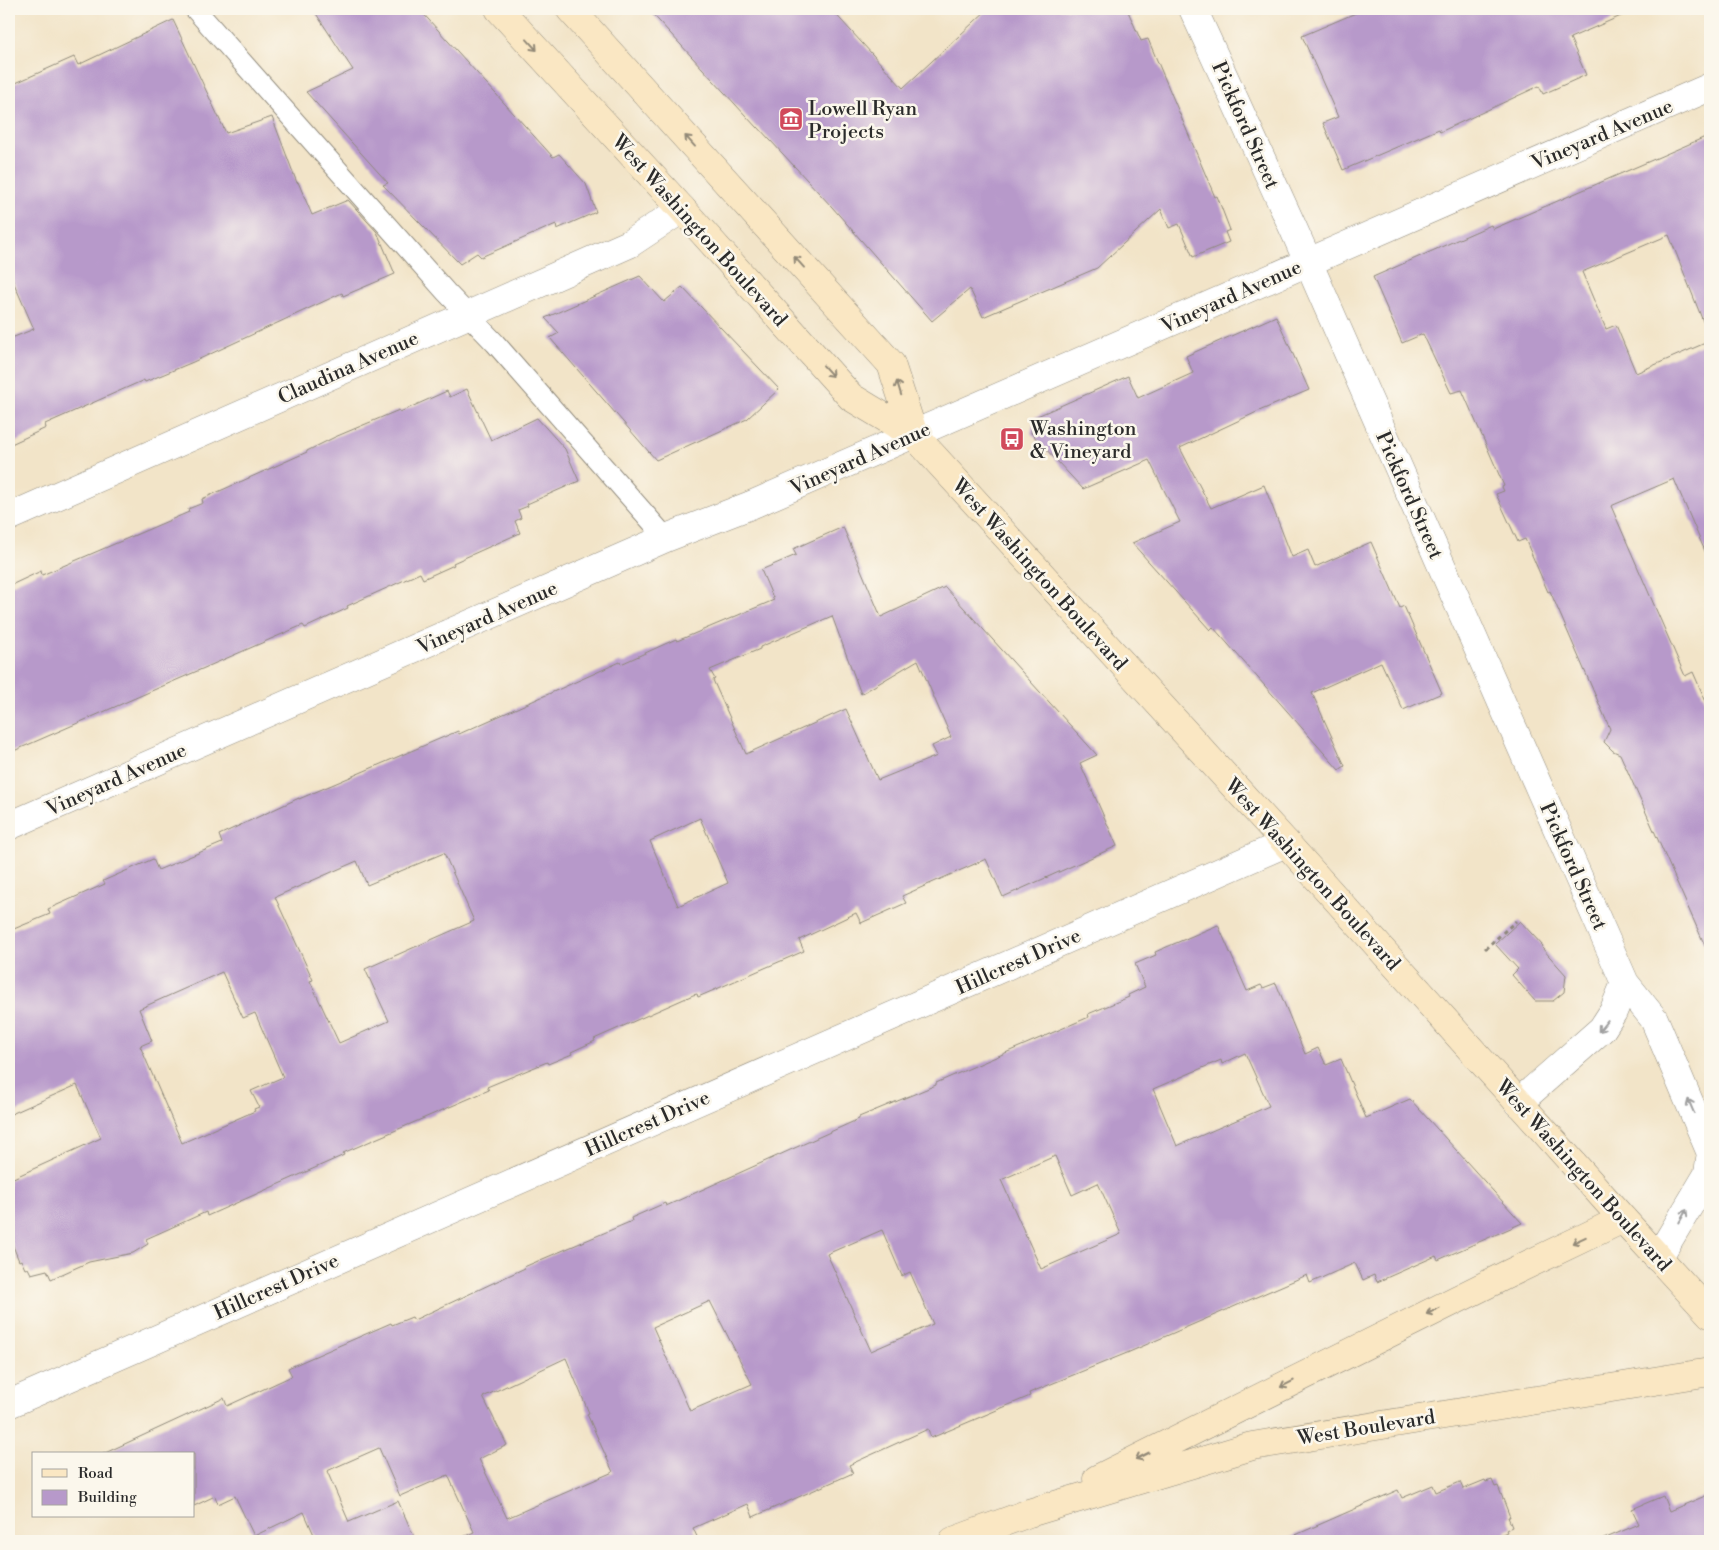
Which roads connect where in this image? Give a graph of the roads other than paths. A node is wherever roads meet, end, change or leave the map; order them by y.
1 (195, 9) edge
2 (499, 9) edge
3 (570, 9) edge
4 (1193, 9) edge
5 (1710, 87) edge
6 (682, 209) junction
7 (1308, 262) junction
8 (468, 314) junction
9 (914, 434) junction
10 (9, 517) edge
11 (666, 538) junction
12 (9, 826) edge
13 (1286, 843) junction
14 (1625, 983) junction
15 (1518, 1102) junction
16 (1710, 1151) edge
17 (1710, 1160) edge
18 (1623, 1219) junction
19 (1658, 1258) junction
20 (1710, 1314) edge
21 (1710, 1372) edge
22 (9, 1404) edge
23 (1029, 1513) junction
24 (953, 1541) edge

1 - 8 lane
2 -> 6 main road, West Washington Boulevard
9 -> 3 main road, West Washington Boulevard
4 - 7 street, Pickford Street
5 - 7 street, Vineyard Avenue
6 - 8 street, Claudina Avenue
6 -> 9 main road, West Washington Boulevard
7 - 9 street, Vineyard Avenue
7 - 14 street, Pickford Street
8 - 10 street, Claudina Avenue
8 - 11 lane
9 - 11 street, Vineyard Avenue
9 - 13 main road, West Washington Boulevard
11 - 12 street, Vineyard Avenue
13 - 15 main road, West Washington Boulevard
13 - 22 street, Hillcrest Drive
14 -> 15 street
16 -> 14 street, Pickford Street
15 - 18 main road, West Washington Boulevard
19 -> 17 street
18 - 19 main road, West Washington Boulevard
18 -> 23 main road, West Boulevard
19 - 20 main road, West Washington Boulevard
21 - 23 main road, West Boulevard
23 - 24 main road, West Boulevard

